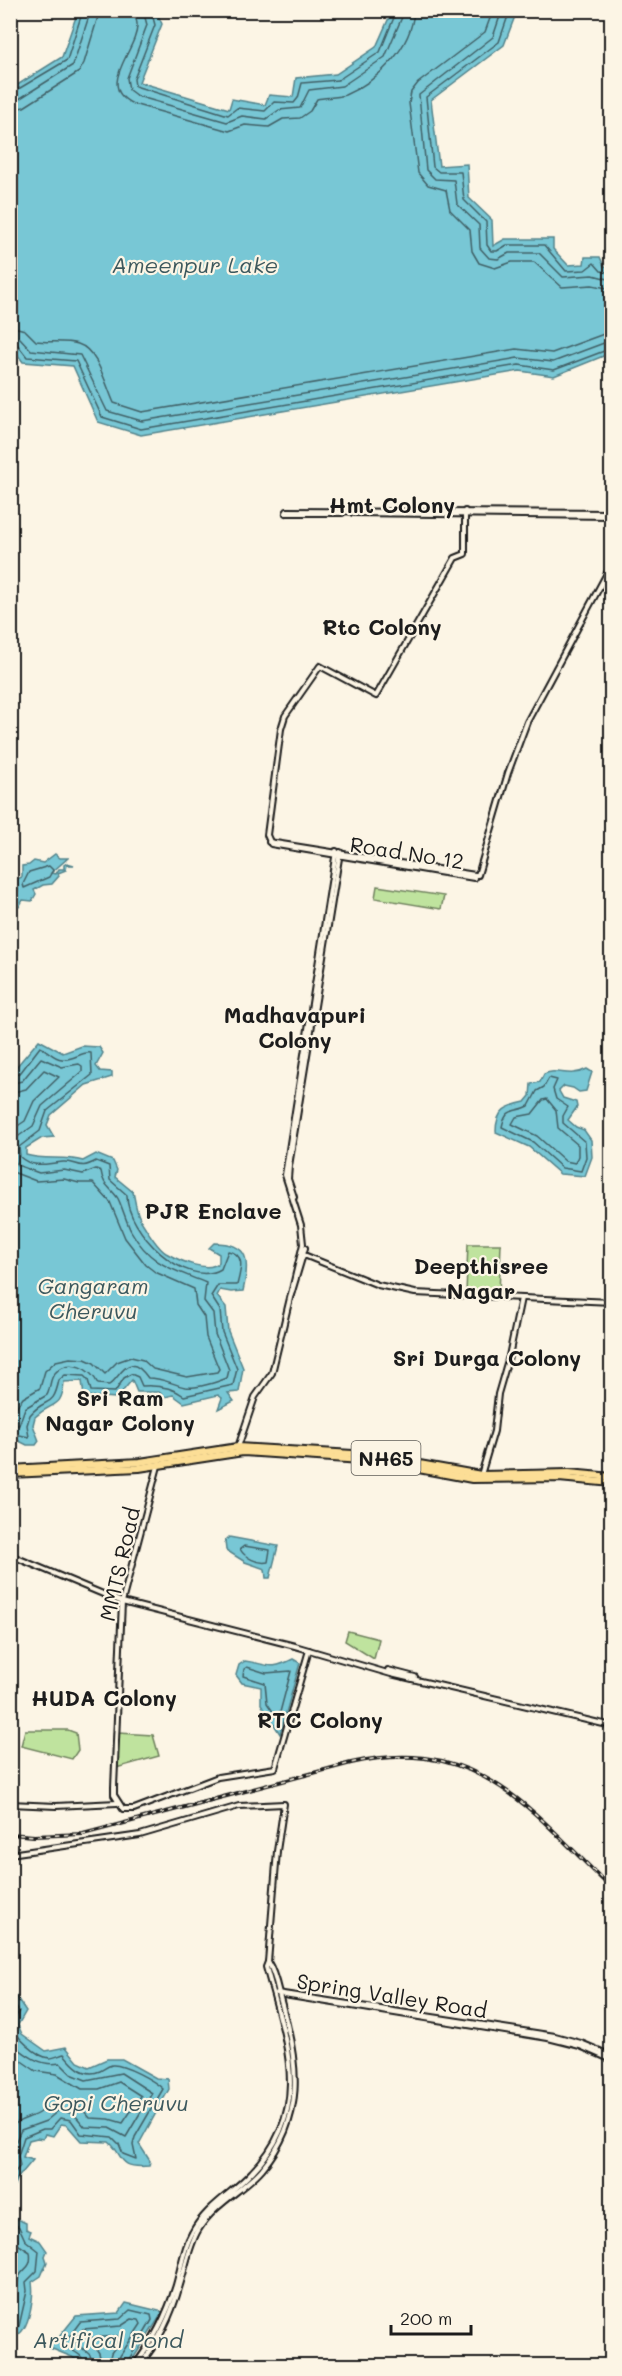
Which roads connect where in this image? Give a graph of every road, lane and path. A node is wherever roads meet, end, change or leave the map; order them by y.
1 (465, 513) junction
2 (612, 514) edge
3 (612, 564) edge
4 (338, 853) junction
5 (312, 1009) junction
6 (304, 1255) junction
7 (290, 1295) junction
8 (521, 1298) junction
9 (612, 1302) edge
10 (239, 1447) junction
11 (200, 1455) junction
12 (158, 1464) junction
13 (10, 1469) edge
14 (441, 1471) junction
15 (10, 1474) edge
16 (481, 1475) junction
17 (612, 1477) edge
18 (612, 1483) edge
19 (10, 1555) edge
20 (122, 1602) junction
21 (309, 1650) junction
22 (612, 1725) edge
23 (117, 1803) junction
24 (10, 1804) edge
25 (10, 1854) edge
26 (278, 1994) junction
27 (612, 2058) edge
28 (151, 2347) junction
29 (134, 2366) edge
30 (139, 2366) edge

1 - 1 street
1 - 2 street
1 - 4 street, Road No 12
3 - 4 street, Road No 12
4 - 5 street
5 - 6 street
5 - 7 street
6 - 7 street
6 - 8 street
7 - 10 street
8 - 9 street
8 - 16 street
10 - 11 highway, NH65
10 - 14 highway, NH65
11 - 12 highway, NH65
11 - 14 highway, NH65
12 - 13 highway, NH65
12 - 15 highway, NH65
12 - 20 street, MMTS Road
14 - 16 highway, NH65
14 - 18 highway, NH65
16 - 17 highway, NH65
19 - 20 street
20 - 21 street
20 - 23 street, MMTS Road
21 - 22 street
21 - 23 street
23 - 24 street
25 - 26 street
26 - 27 street, Spring Valley Road
26 - 28 street
28 - 29 street
28 - 30 street

